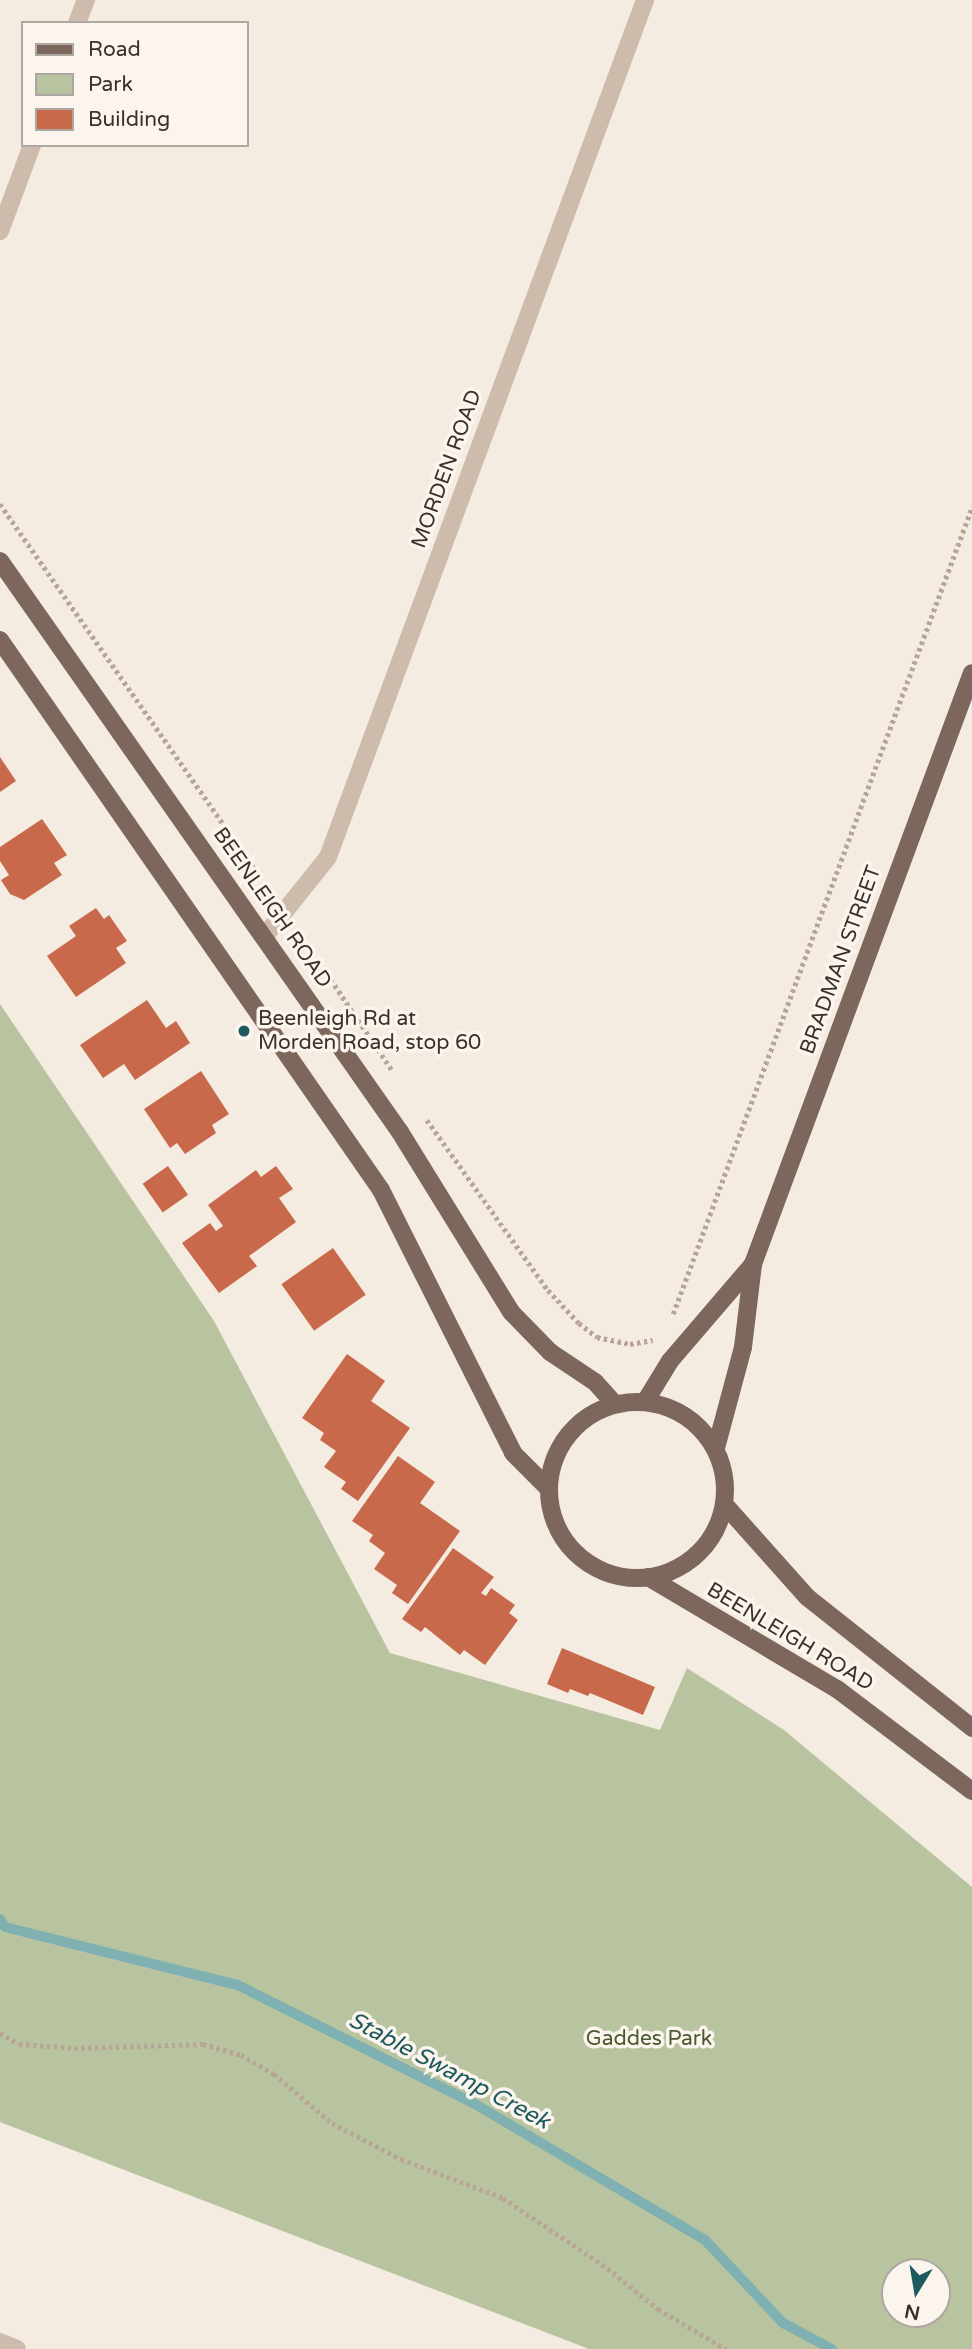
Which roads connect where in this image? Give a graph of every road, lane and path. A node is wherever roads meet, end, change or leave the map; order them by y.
1 (86, 0) edge
2 (645, 0) edge
3 (78, 21) edge
4 (31, 147) edge
5 (0, 230) edge
6 (0, 504) edge
7 (972, 508) edge
8 (0, 561) edge
9 (0, 640) edge
10 (972, 673) edge
11 (257, 872) dead end
12 (264, 937) junction
13 (319, 962) dead end
14 (398, 1079) dead end
15 (422, 1113) dead end
16 (753, 1264) junction
17 (670, 1322) dead end
18 (661, 1331) dead end
19 (645, 1402) junction
20 (615, 1404) junction
21 (716, 1448) junction
22 (549, 1489) junction
23 (725, 1504) junction
24 (648, 1577) junction
25 (972, 1728) edge
26 (972, 1791) edge
27 (0, 2033) edge
28 (0, 2342) edge
29 (17, 2349) edge
30 (726, 2349) edge

1 - 3 street
2 - 12 street, MORDEN ROAD
4 - 5 street
6 - 11 path
7 - 17 path
8 - 12 main road, BEENLEIGH ROAD
9 - 22 main road
10 - 16 main road, BRADMAN STREET
12 - 20 main road, BEENLEIGH ROAD
13 - 14 path
15 - 18 path
16 - 19 main road, BRADMAN STREET
16 - 21 main road, BRADMAN STREET
19 - 20 main road
19 - 21 main road
20 - 22 main road
21 - 23 main road
22 - 24 main road
23 - 24 main road
23 - 25 main road, BEENLEIGH ROAD
24 - 26 main road, BEENLEIGH ROAD
27 - 30 path
28 - 29 street

